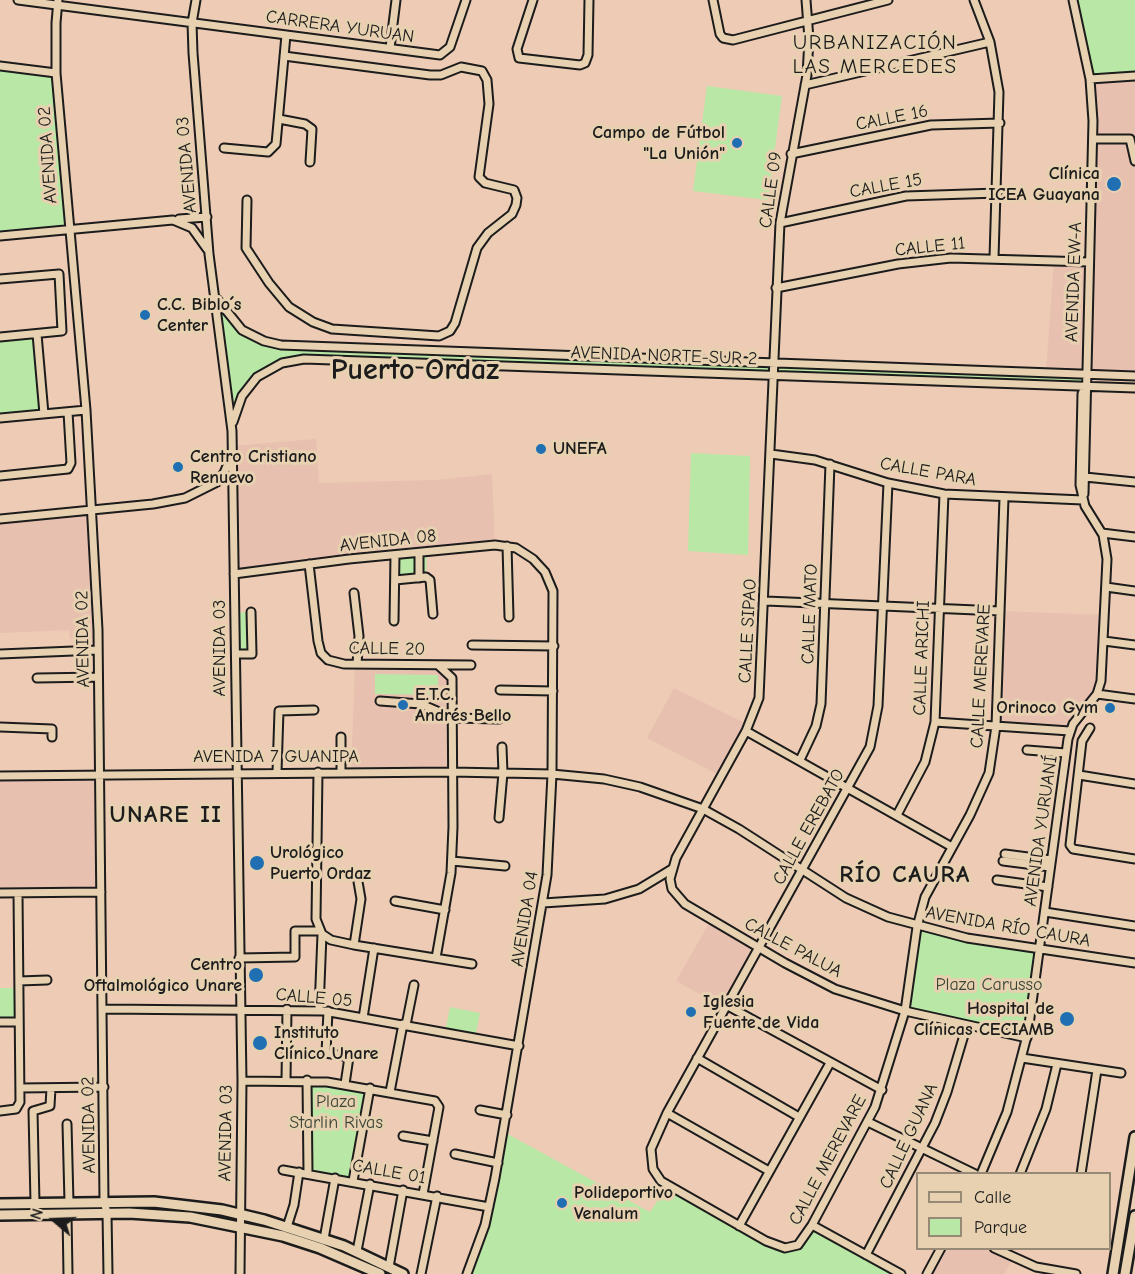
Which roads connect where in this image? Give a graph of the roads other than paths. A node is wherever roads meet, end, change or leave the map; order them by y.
1 (18, 0) edge
2 (196, 0) edge
3 (396, 0) edge
4 (466, 0) edge
5 (533, 0) edge
6 (589, 0) edge
7 (713, 0) edge
8 (806, 0) edge
9 (888, 0) edge
10 (974, 0) edge
11 (1073, 0) edge
12 (58, 2) edge
13 (808, 22) junction
14 (192, 23) junction
15 (286, 35) junction
16 (990, 42) junction
17 (390, 48) junction
18 (284, 56) junction
19 (0, 66) edge
20 (56, 73) junction
21 (1135, 76) edge
22 (1090, 79) junction
23 (805, 85) junction
24 (279, 119) junction
25 (1000, 123) junction
26 (1094, 139) junction
27 (224, 148) dead end
28 (791, 154) junction
29 (1135, 161) edge
30 (310, 162) dead end
31 (998, 193) junction
32 (247, 200) dead end
33 (207, 217) junction
34 (173, 220) junction
35 (780, 223) junction
36 (68, 231) junction
37 (0, 236) edge
38 (209, 254) junction
39 (994, 258) junction
40 (1089, 262) junction
41 (0, 279) edge
42 (776, 288) junction
43 (214, 294) junction
44 (37, 334) junction
45 (0, 337) edge
46 (774, 364) junction
47 (774, 374) junction
48 (1086, 374) junction
49 (1135, 376) edge
50 (1085, 386) junction
51 (1135, 388) edge
52 (86, 410) junction
53 (68, 412) junction
54 (44, 414) junction
55 (0, 418) edge
56 (232, 431) junction
57 (232, 454) junction
58 (771, 454) junction
59 (830, 464) junction
60 (0, 476) edge
61 (1085, 477) junction
62 (1135, 482) edge
63 (888, 483) junction
64 (944, 494) junction
65 (1004, 498) junction
66 (1083, 500) junction
67 (92, 511) junction
68 (0, 519) edge
69 (1102, 533) junction
70 (1135, 537) edge
71 (507, 546) junction
72 (419, 553) junction
73 (395, 555) junction
74 (309, 564) junction
75 (540, 565) joint
76 (234, 574) junction
77 (422, 578) junction
78 (395, 580) junction
79 (1106, 587) junction
80 (1135, 591) edge
81 (354, 593) dead end
82 (766, 601) junction
83 (825, 604) junction
84 (882, 607) junction
85 (939, 609) junction
86 (1000, 611) junction
87 (251, 612) dead end
88 (433, 614) dead end
89 (509, 617) dead end
90 (394, 621) dead end
91 (1104, 641) junction
92 (472, 645) dead end
93 (1135, 645) edge
94 (554, 646) junction
95 (98, 650) junction
96 (0, 654) edge
97 (236, 654) junction
98 (357, 664) junction
99 (438, 665) junction
100 (471, 665) dead end
101 (98, 677) junction
102 (37, 678) dead end
103 (500, 690) dead end
104 (553, 691) junction
105 (1097, 694) junction
106 (1135, 699) edge
107 (380, 701) dead end
108 (314, 710) dead end
109 (453, 718) junction
110 (499, 718) dead end
111 (935, 722) junction
112 (996, 726) junction
113 (0, 727) edge
114 (1090, 728) dead end
115 (746, 731) junction
116 (1070, 731) junction
117 (52, 737) dead end
118 (341, 738) dead end
119 (502, 747) dead end
120 (1027, 750) dead end
121 (1066, 753) junction
122 (800, 760) junction
123 (1064, 770) junction
124 (236, 772) junction
125 (277, 772) junction
126 (318, 772) junction
127 (341, 772) junction
128 (453, 772) junction
129 (503, 773) junction
130 (1079, 773) junction
131 (100, 774) junction
132 (552, 774) junction
133 (0, 776) edge
134 (1135, 784) edge
135 (848, 788) junction
136 (702, 809) junction
137 (897, 815) junction
138 (499, 818) dead end
139 (952, 847) junction
140 (1004, 857) dead end
141 (1135, 859) edge
142 (452, 861) junction
143 (1051, 864) junction
144 (505, 866) dead end
145 (672, 868) junction
146 (802, 871) junction
147 (357, 876) dead end
148 (670, 879) joint
149 (997, 880) dead end
150 (1048, 887) junction
151 (101, 892) junction
152 (0, 893) edge
153 (18, 893) junction
154 (395, 901) dead end
155 (543, 903) junction
156 (445, 910) junction
157 (1045, 912) junction
158 (1135, 926) edge
159 (917, 927) junction
160 (321, 933) junction
161 (354, 945) junction
162 (374, 948) junction
163 (759, 948) junction
164 (1040, 949) junction
165 (239, 958) junction
166 (436, 958) junction
167 (1135, 963) edge
168 (472, 964) dead end
169 (47, 980) dead end
170 (19, 981) junction
171 (414, 985) dead end
172 (726, 1005) junction
173 (103, 1009) junction
174 (240, 1009) junction
175 (287, 1009) junction
176 (319, 1010) junction
177 (328, 1011) junction
178 (905, 1011) junction
179 (363, 1017) junction
180 (0, 1022) edge
181 (19, 1022) junction
182 (404, 1024) junction
183 (967, 1025) junction
184 (1027, 1038) junction
185 (519, 1046) junction
186 (697, 1058) junction
187 (1022, 1058) junction
188 (830, 1063) junction
189 (1057, 1064) junction
190 (1097, 1070) junction
191 (1121, 1073) dead end
192 (286, 1080) junction
193 (307, 1080) junction
194 (242, 1081) junction
195 (345, 1084) junction
196 (104, 1087) junction
197 (20, 1088) junction
198 (51, 1088) junction
199 (370, 1088) junction
200 (882, 1090) junction
201 (390, 1092) junction
202 (480, 1110) dead end
203 (0, 1111) edge
204 (667, 1113) junction
205 (507, 1115) junction
206 (799, 1117) junction
207 (868, 1122) junction
208 (67, 1124) dead end
209 (402, 1136) dead end
210 (1135, 1137) edge
211 (433, 1141) junction
212 (923, 1149) junction
213 (455, 1154) dead end
214 (498, 1163) junction
215 (283, 1170) dead end
216 (769, 1171) junction
217 (299, 1172) junction
218 (973, 1172) edge
219 (981, 1172) edge
220 (1020, 1172) edge
221 (1081, 1172) edge
222 (308, 1173) junction
223 (335, 1178) junction
224 (353, 1181) junction
225 (370, 1184) junction
226 (403, 1190) junction
227 (423, 1194) junction
228 (437, 1196) junction
229 (104, 1201) junction
230 (69, 1202) junction
231 (35, 1203) junction
232 (0, 1204) edge
233 (489, 1207) junction
234 (107, 1213) junction
235 (67, 1214) junction
236 (240, 1214) junction
237 (0, 1215) edge
238 (1135, 1216) edge
239 (812, 1225) junction
240 (240, 1226) junction
241 (739, 1226) junction
242 (287, 1227) junction
243 (324, 1239) junction
244 (940, 1250) edge
245 (998, 1250) edge
246 (357, 1251) junction
247 (866, 1255) junction
248 (389, 1267) junction
249 (1034, 1270) edge
250 (68, 1274) edge
251 (108, 1274) edge
252 (240, 1274) edge
253 (380, 1274) edge
254 (403, 1274) edge
255 (421, 1274) edge
256 (468, 1274) edge
257 (901, 1274) edge
258 (927, 1274) edge
259 (1076, 1274) edge
260 (1113, 1274) edge
261 (1125, 1274) edge

1 - 12 street, CARRERA YURUAN
2 - 14 street, AVENIDA 03
3 - 17 street
4 - 17 street, CARRERA YURUAN
5 - 6 street
7 - 13 street
8 - 13 street, CALLE 09
9 - 13 street
10 - 16 street
11 - 22 street, AVENIDA EW-A
12 - 14 street, CARRERA YURUAN
12 - 20 street, AVENIDA 02
13 - 23 street, CALLE 09
14 - 15 street, CARRERA YURUAN
14 - 33 street, AVENIDA 03
15 - 17 street, CARRERA YURUAN
15 - 18 street
16 - 23 street
16 - 25 street
18 - 24 street
18 - 32 street
19 - 20 street
20 - 36 street, AVENIDA 02
21 - 22 street
22 - 26 street, AVENIDA EW-A
23 - 28 street, CALLE 09
24 - 27 street
24 - 30 street
25 - 28 street, CALLE 16
25 - 31 street
26 - 29 street
26 - 40 street, AVENIDA EW-A
28 - 35 street, CALLE 09
31 - 35 street, CALLE 15
31 - 39 street
33 - 34 street
33 - 38 street, AVENIDA 03
34 - 36 street
34 - 38 street
35 - 42 street, CALLE 09
36 - 37 street
36 - 52 street, AVENIDA 02
38 - 43 street, AVENIDA 03
39 - 40 street, CALLE 11
39 - 42 street, CALLE 11
40 - 48 street, AVENIDA EW-A
41 - 44 street
42 - 46 street, CALLE 09
43 - 46 street, AVENIDA NORTE-SUR 2
43 - 56 street, AVENIDA 03
44 - 45 street
44 - 54 street
46 - 47 street, CALLE SIPAO
46 - 48 street, AVENIDA NORTE-SUR 2
47 - 50 street, AVENIDA NORTE-SUR 2
47 - 56 street, AVENIDA NORTE-SUR 2
47 - 58 street, CALLE SIPAO
48 - 49 street, AVENIDA NORTE-SUR 2
48 - 50 street, AVENIDA EW-A
50 - 51 street, AVENIDA NORTE-SUR 2
50 - 61 street
50 - 66 street, AVENIDA YURUANÍ
52 - 53 street
52 - 67 street, AVENIDA 02
53 - 54 street
53 - 60 street
54 - 55 street
56 - 57 street, AVENIDA 03
57 - 67 street
57 - 76 street, AVENIDA 03
58 - 59 street, CALLE PARA
58 - 82 street, CALLE SIPAO
59 - 63 street, CALLE PARA
59 - 83 street, CALLE MATO
61 - 62 street
61 - 66 street
63 - 64 street, CALLE PARA
63 - 84 street, CALLE EREBATO
64 - 65 street, CALLE PARA
64 - 85 street, CALLE ARICHI
65 - 66 street, CALLE PARA
65 - 86 street, CALLE MEREVARE
66 - 69 street, AVENIDA YURUANÍ
67 - 68 street
67 - 95 street, AVENIDA 02
69 - 70 street
69 - 79 street, AVENIDA YURUANÍ
71 - 72 street, AVENIDA 08
71 - 75 street, AVENIDA 08
71 - 89 street
72 - 73 street, AVENIDA 08
72 - 77 street
73 - 74 street, AVENIDA 08
73 - 78 street
74 - 76 street, AVENIDA 08
74 - 98 street, CALLE 20
75 - 94 street, AVENIDA 04
76 - 97 street, AVENIDA 03
77 - 78 street
77 - 88 street
78 - 90 street
79 - 80 street
79 - 91 street, AVENIDA YURUANÍ
81 - 98 street
82 - 83 street
82 - 115 street, CALLE SIPAO
83 - 84 street
83 - 122 street, CALLE MATO
84 - 85 street
84 - 135 street, CALLE EREBATO
85 - 86 street
85 - 111 street, CALLE ARICHI
86 - 112 street, CALLE MEREVARE
87 - 97 street
91 - 93 street
91 - 105 street, AVENIDA YURUANÍ
92 - 94 street
94 - 104 street, AVENIDA 04
95 - 96 street
95 - 101 street, AVENIDA 02
97 - 124 street, AVENIDA 03
98 - 99 street, CALLE 20
99 - 100 street, CALLE 20
99 - 109 street, CALLE 20
101 - 102 street
101 - 131 street, AVENIDA 02
103 - 104 street
104 - 132 street, AVENIDA 04
105 - 106 street
105 - 116 street, AVENIDA YURUANÍ
107 - 109 street
108 - 125 street
109 - 110 street
109 - 128 street, CALLE 20
111 - 112 street
111 - 137 street, CALLE ARICHI
112 - 116 street
112 - 139 street, CALLE MEREVARE
113 - 117 street
114 - 130 street
115 - 122 street
115 - 136 street, CALLE SIPAO
116 - 121 street, AVENIDA YURUANÍ
118 - 127 street
119 - 129 street
120 - 121 street
121 - 123 street, AVENIDA YURUANÍ
122 - 135 street
123 - 130 street
123 - 143 street, AVENIDA YURUANÍ
124 - 125 street, AVENIDA 7 GUANIPA
124 - 131 street, AVENIDA 7 GUANIPA
124 - 165 street, AVENIDA 03
125 - 126 street, AVENIDA 7 GUANIPA
126 - 127 street, AVENIDA 7 GUANIPA
126 - 160 street
127 - 128 street, AVENIDA 7 GUANIPA
128 - 129 street, AVENIDA 7 GUANIPA
128 - 142 street, CALLE 20
129 - 132 street, AVENIDA 7 GUANIPA
129 - 138 street
130 - 134 street
130 - 141 street
131 - 133 street, AVENIDA 7 GUANIPA
131 - 151 street, AVENIDA 02
132 - 136 street, AVENIDA RÍO CAURA
132 - 155 street, AVENIDA 04
135 - 137 street
135 - 146 street, CALLE EREBATO
136 - 145 street, CALLE SIPAO
136 - 146 street, AVENIDA RÍO CAURA
137 - 139 street
139 - 159 street, CALLE MEREVARE
140 - 143 street
142 - 144 street
142 - 156 street, CALLE 20
143 - 150 street, AVENIDA YURUANÍ
145 - 148 street, CALLE SIPAO
145 - 155 street
146 - 159 street, AVENIDA RÍO CAURA
146 - 163 street, CALLE EREBATO
147 - 161 street
148 - 163 street, CALLE PALUA
149 - 150 street
150 - 157 street, AVENIDA YURUANÍ
151 - 153 street
151 - 173 street, AVENIDA 02
152 - 153 street
153 - 170 street
154 - 156 street
155 - 185 street, AVENIDA 04
156 - 166 street, CALLE 20
157 - 158 street
157 - 164 street, AVENIDA YURUANÍ
159 - 164 street, AVENIDA RÍO CAURA
159 - 178 street, CALLE MEREVARE
160 - 161 street
160 - 165 street
160 - 176 street
161 - 162 street
162 - 166 street
162 - 179 street
163 - 172 street, CALLE EREBATO
163 - 178 street, CALLE PALUA
164 - 167 street, AVENIDA RÍO CAURA
164 - 184 street, AVENIDA YURUANÍ
165 - 174 street, AVENIDA 03
166 - 168 street
169 - 170 street
170 - 181 street
171 - 182 street
172 - 186 street, CALLE EREBATO
172 - 188 street
173 - 174 street, CALLE 05
173 - 196 street, AVENIDA 02
174 - 175 street, CALLE 05
174 - 194 street, AVENIDA 03
175 - 176 street, CALLE 05
175 - 192 street
176 - 177 street, CALLE 05
177 - 179 street, CALLE 05
177 - 195 street
178 - 183 street, CALLE PALUA
178 - 200 street, CALLE MEREVARE
179 - 182 street, CALLE 05
180 - 181 street
181 - 197 street
182 - 185 street, CALLE 05
182 - 201 street
183 - 184 street, CALLE PALUA
183 - 212 street, CALLE GUANA
184 - 187 street, AVENIDA YURUANÍ
185 - 205 street, AVENIDA 04
186 - 204 street, CALLE EREBATO
186 - 206 street
187 - 189 street
187 - 219 street, AVENIDA YURUANÍ
188 - 200 street
188 - 206 street
189 - 190 street
189 - 220 street
190 - 191 street
190 - 221 street
192 - 193 street
192 - 194 street
193 - 195 street
193 - 222 street
194 - 236 street, AVENIDA 03
195 - 199 street
196 - 198 street
196 - 229 street, AVENIDA 02
197 - 198 street
197 - 203 street
198 - 231 street
199 - 201 street
199 - 224 street
200 - 207 street, CALLE MEREVARE
201 - 211 street
202 - 205 street
204 - 216 street
204 - 241 street, CALLE EREBATO
205 - 214 street, AVENIDA 04
206 - 216 street
207 - 212 street
207 - 239 street, CALLE MEREVARE
208 - 230 street
209 - 211 street
210 - 260 street
211 - 227 street
212 - 218 street
212 - 247 street, CALLE GUANA
213 - 214 street
214 - 233 street, AVENIDA 04
215 - 217 street, CALLE 01
216 - 241 street
217 - 222 street, CALLE 01
217 - 242 street
222 - 223 street, CALLE 01
223 - 224 street, CALLE 01
223 - 243 street
224 - 225 street, CALLE 01
225 - 226 street, CALLE 01
225 - 246 street
226 - 227 street, CALLE 01
226 - 248 street
227 - 228 street, CALLE 01
228 - 233 street, CALLE 01
228 - 255 street
229 - 230 street
229 - 234 street, AVENIDA 02
229 - 236 street
230 - 231 street
231 - 232 street
233 - 256 street, AVENIDA 04
234 - 235 street
234 - 240 street
234 - 251 street, AVENIDA 02
235 - 237 street
235 - 250 street
236 - 240 street, AVENIDA 03
236 - 242 street
238 - 261 street
239 - 241 street, CALLE MEREVARE
239 - 247 street
240 - 252 street, AVENIDA 03
240 - 253 street
242 - 243 street
243 - 246 street
244 - 258 street
245 - 249 street
246 - 248 street
247 - 257 street
248 - 254 street
249 - 259 street

